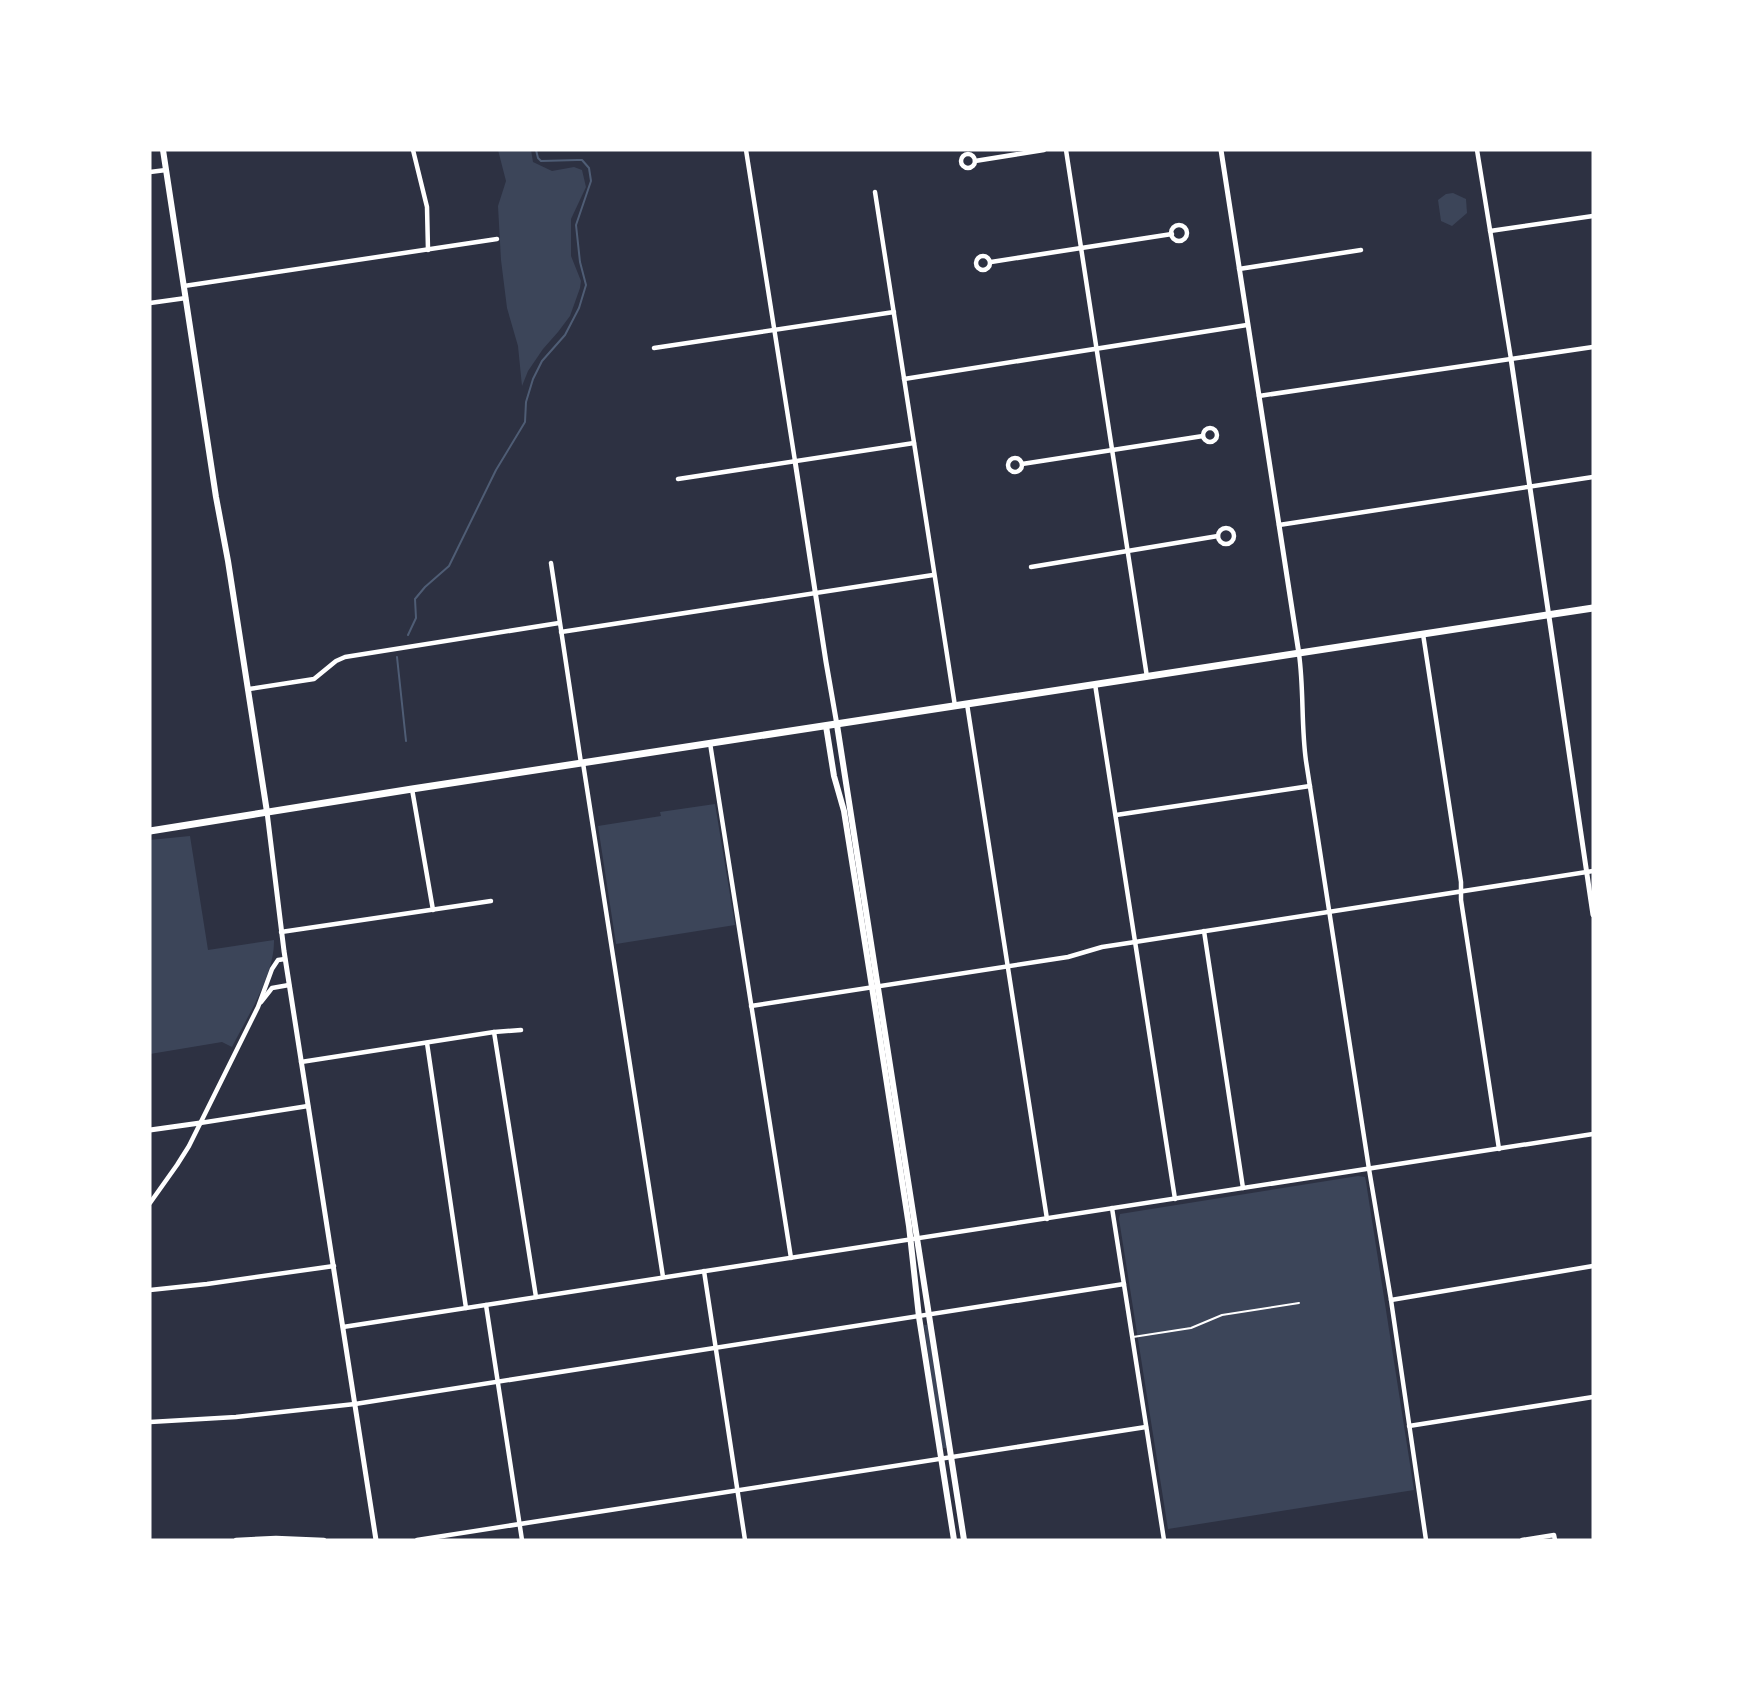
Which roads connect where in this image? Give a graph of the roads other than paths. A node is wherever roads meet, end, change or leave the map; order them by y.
1 (163, 150) edge
2 (413, 150) edge
3 (746, 150) edge
4 (1044, 150) edge
5 (1066, 150) edge
6 (1221, 150) edge
7 (1477, 150) edge
8 (975, 161) dead end
9 (166, 170) junction
10 (150, 172) edge
11 (875, 192) dead end
12 (1593, 216) edge
13 (1490, 231) junction
14 (1172, 234) dead end
15 (497, 239) dead end
16 (1081, 248) junction
17 (428, 250) junction
18 (1361, 250) dead end
19 (991, 262) dead end
20 (1239, 268) junction
21 (184, 286) junction
22 (186, 298) junction
23 (150, 303) edge
24 (894, 312) junction
25 (1247, 325) junction
26 (775, 330) junction
27 (1593, 347) edge
28 (654, 348) dead end
29 (1097, 349) junction
30 (1511, 358) junction
31 (904, 379) junction
32 (1259, 396) junction
33 (1203, 436) dead end
34 (914, 443) junction
35 (1112, 450) junction
36 (795, 461) junction
37 (1022, 464) dead end
38 (1593, 477) edge
39 (678, 479) dead end
40 (1529, 487) junction
41 (1278, 525) junction
42 (1218, 536) dead end
43 (1128, 551) junction
44 (551, 563) dead end
45 (1031, 567) dead end
46 (933, 575) junction
47 (815, 593) junction
48 (1593, 608) edge
49 (1548, 615) junction
50 (559, 623) junction
51 (561, 632) junction
52 (1423, 634) junction
53 (1299, 654) junction
54 (1147, 677) junction
55 (1095, 684) junction
56 (249, 689) junction
57 (967, 704) junction
58 (955, 706) junction
59 (837, 725) junction
60 (826, 726) junction
61 (710, 743) junction
62 (582, 763) junction
63 (1310, 786) junction
64 (412, 789) junction
65 (267, 812) junction
66 (1116, 815) junction
67 (150, 831) edge
68 (1590, 871) edge
69 (1461, 892) junction
70 (491, 901) dead end
71 (433, 910) junction
72 (1330, 912) junction
73 (1593, 915) edge
74 (1204, 931) junction
75 (281, 932) junction
76 (1135, 942) junction
77 (285, 959) junction
78 (1008, 966) junction
79 (289, 985) junction
80 (875, 987) junction
81 (751, 1006) junction
82 (258, 1007) junction
83 (521, 1030) dead end
84 (494, 1032) junction
85 (427, 1043) junction
86 (301, 1062) junction
87 (308, 1106) junction
88 (200, 1123) junction
89 (150, 1130) edge
90 (1593, 1134) edge
91 (1499, 1149) junction
92 (1369, 1169) junction
93 (1243, 1188) junction
94 (1175, 1199) junction
95 (150, 1203) edge
96 (1112, 1208) junction
97 (1047, 1219) junction
98 (914, 1239) junction
99 (791, 1258) junction
100 (334, 1266) junction
101 (1593, 1266) edge
102 (704, 1271) junction
103 (663, 1277) junction
104 (1124, 1284) junction
105 (150, 1290) edge
106 (536, 1297) junction
107 (1390, 1300) junction
108 (1299, 1303) dead end
109 (486, 1305) junction
110 (466, 1308) junction
111 (929, 1315) junction
112 (919, 1317) junction
113 (343, 1327) junction
114 (1133, 1337) junction
115 (715, 1348) junction
116 (497, 1382) junction
117 (1593, 1397) edge
118 (355, 1404) junction
119 (150, 1422) edge
120 (1409, 1426) junction
121 (1146, 1427) junction
122 (951, 1457) junction
123 (941, 1458) junction
124 (738, 1490) junction
125 (520, 1524) junction
126 (1555, 1538) edge
127 (236, 1540) edge
128 (324, 1540) edge
129 (376, 1540) edge
130 (417, 1540) edge
131 (522, 1540) edge
132 (745, 1540) edge
133 (954, 1540) edge
134 (964, 1540) edge
135 (1164, 1540) edge
136 (1426, 1540) edge
137 (1522, 1540) edge

1 - 9 main road
2 - 17 street
3 - 26 street
4 - 8 street
5 - 16 street
6 - 20 street
7 - 13 street
9 - 10 street
9 - 21 main road
11 - 24 street
12 - 13 street
13 - 30 street
14 - 16 street
15 - 17 street
16 - 19 street
16 - 29 street
17 - 21 street
18 - 20 street
20 - 25 street
21 - 22 main road
22 - 23 street
22 - 56 main road
24 - 26 street
24 - 31 street
25 - 29 street
25 - 32 street
26 - 28 street
26 - 36 street
27 - 30 street
29 - 31 street
29 - 35 street
30 - 32 street
30 - 40 street
31 - 34 street
32 - 41 street
33 - 35 street
34 - 36 street
34 - 46 street
35 - 37 street
35 - 43 street
36 - 39 street
36 - 47 street
38 - 40 street
40 - 41 street
40 - 49 street
41 - 53 street
42 - 43 street
43 - 45 street
43 - 54 street
44 - 50 street
46 - 47 street
46 - 58 street
47 - 51 street
47 - 59 street
48 - 49 main road
49 - 52 main road
49 - 68 street
50 - 51 street
50 - 56 street
51 - 62 street
52 - 53 main road
52 - 69 street
53 - 54 main road
53 - 63 street
54 - 55 main road
55 - 57 main road
55 - 66 street
56 - 65 main road
57 - 58 main road
57 - 78 street
58 - 59 main road
59 - 60 main road
59 - 80 main road
60 - 61 main road
60 - 80 main road
61 - 62 main road
61 - 81 street
62 - 64 main road
62 - 103 street
63 - 66 street
63 - 72 street
64 - 65 main road
64 - 71 street
65 - 67 main road
65 - 75 street
66 - 76 street
68 - 69 street
68 - 73 street
69 - 72 street
69 - 91 street
70 - 71 street
71 - 75 street
72 - 74 street
72 - 92 street
74 - 76 street
74 - 93 street
75 - 77 street
76 - 78 street
76 - 94 street
77 - 79 street
77 - 82 street
78 - 80 street
78 - 97 street
79 - 82 street
79 - 86 street
80 - 81 street
80 - 98 main road
81 - 99 street
82 - 88 street
83 - 84 street
84 - 85 street
84 - 106 street
85 - 86 street
85 - 110 street
86 - 87 street
87 - 88 street
87 - 100 street
88 - 89 street
88 - 95 street
90 - 91 street
91 - 92 street
92 - 93 street
92 - 107 street
93 - 94 street
94 - 96 street
96 - 97 street
96 - 104 street
97 - 98 street
98 - 99 street
98 - 111 main road
98 - 112 main road
99 - 102 street
100 - 105 street
100 - 113 street
101 - 107 street
102 - 103 street
102 - 115 street
103 - 106 street
104 - 111 street
104 - 114 street
106 - 109 street
107 - 120 street
108 - 114 lane
109 - 110 street
109 - 116 street
110 - 113 street
111 - 112 street
111 - 122 main road
112 - 115 street
112 - 123 main road
113 - 118 street
114 - 121 street
115 - 116 street
115 - 124 street
116 - 118 street
116 - 125 street
117 - 120 street
118 - 119 street
118 - 129 street
120 - 136 street
121 - 122 street
121 - 135 street
122 - 123 street
122 - 134 main road
123 - 124 street
123 - 133 main road
124 - 125 street
124 - 132 street
125 - 130 street
125 - 131 street
126 - 137 street
127 - 128 street

